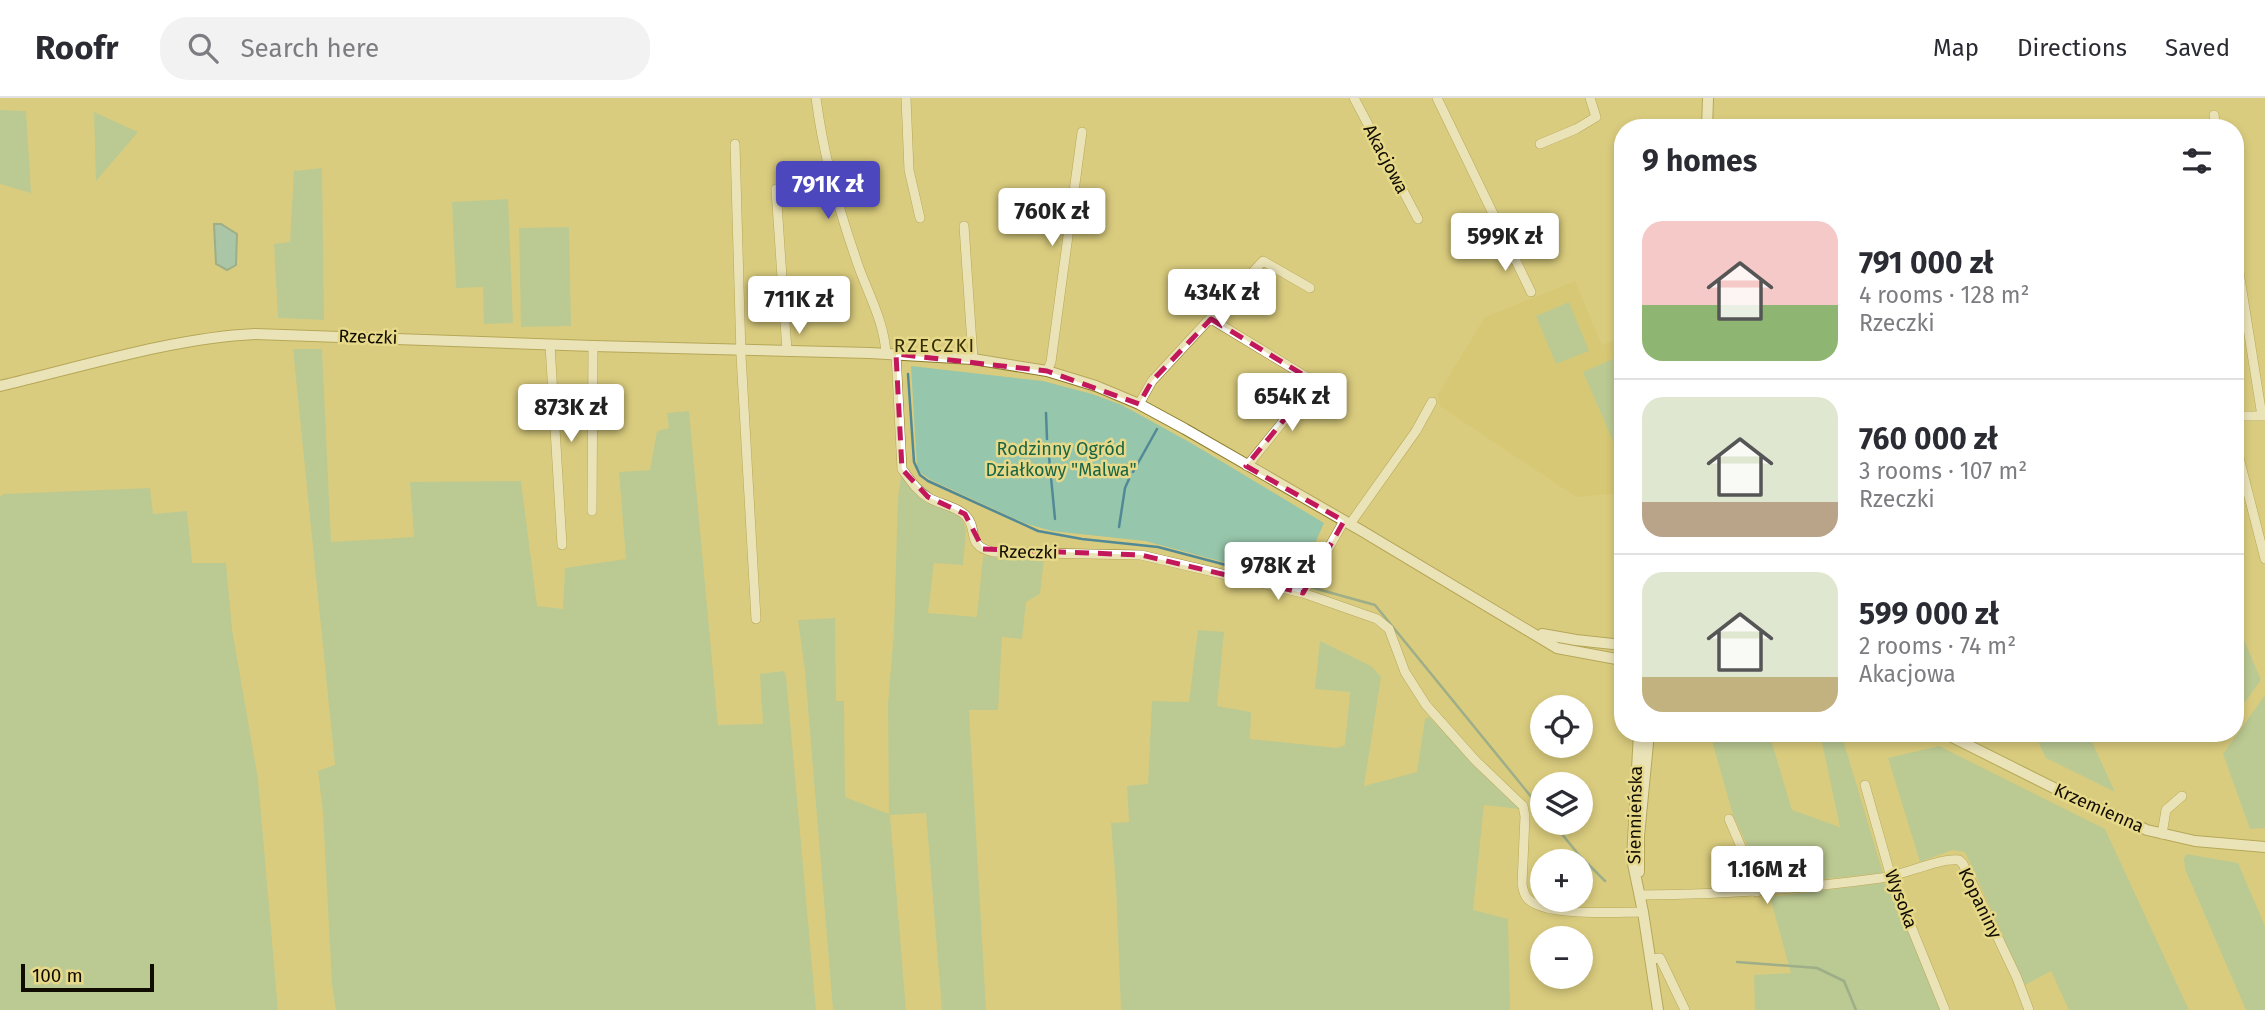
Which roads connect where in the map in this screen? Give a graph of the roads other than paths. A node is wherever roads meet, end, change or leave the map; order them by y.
1 (816, 98) edge
2 (906, 98) edge
3 (1354, 98) edge
4 (1437, 98) edge
5 (1590, 98) edge
6 (1709, 98) edge
7 (2214, 115) dead end
8 (1708, 119) edge
9 (2215, 119) edge
10 (1082, 132) dead end
11 (735, 144) dead end
12 (1540, 144) dead end
13 (776, 189) dead end
14 (920, 218) dead end
15 (1418, 219) dead end
16 (964, 226) dead end
17 (1310, 288) dead end
18 (1531, 292) dead end
19 (2244, 301) edge
20 (1211, 319) junction
21 (550, 345) junction
22 (593, 346) junction
23 (741, 350) junction
24 (788, 352) junction
25 (891, 354) junction
26 (972, 359) junction
27 (1047, 371) junction
28 (0, 386) edge
29 (1433, 402) dead end
30 (1139, 404) junction
31 (2244, 416) edge
32 (2263, 416) edge
33 (1247, 466) junction
34 (2244, 477) edge
35 (592, 511) dead end
36 (1347, 522) junction
37 (562, 545) dead end
38 (2265, 559) edge
39 (1303, 593) junction
40 (757, 619) dead end
41 (1531, 631) junction
42 (1614, 644) edge
43 (1614, 659) edge
44 (1638, 742) edge
45 (1648, 742) edge
46 (1962, 742) edge
47 (1865, 785) dead end
48 (2182, 796) dead end
49 (1729, 819) dead end
50 (2162, 834) junction
51 (2265, 847) edge
52 (1891, 877) junction
53 (1757, 892) junction
54 (1640, 895) junction
55 (1643, 912) junction
56 (1650, 959) junction
57 (1658, 1010) edge
58 (1685, 1010) edge
59 (1945, 1010) edge
60 (2029, 1010) edge

1 - 25 street, Rzeczki
2 - 14 street
3 - 15 street, Akacjowa
4 - 18 street
5 - 12 street
6 - 8 main road
7 - 9 street
10 - 27 street
11 - 23 street
13 - 24 street
16 - 26 street
17 - 20 street
19 - 32 street
20 - 30 street
20 - 33 street
21 - 22 main road, Rzeczki
21 - 28 main road, Rzeczki
21 - 37 street
22 - 23 main road, Rzeczki
22 - 35 street
23 - 24 main road, Rzeczki
23 - 40 street
24 - 25 main road, Rzeczki
25 - 26 main road, Rzeczki
25 - 39 street, Rzeczki
26 - 27 main road, Rzeczki
27 - 30 main road, Rzeczki
29 - 36 street
30 - 33 main road, Rzeczki
31 - 32 street
33 - 36 main road, Rzeczki
34 - 38 street
36 - 39 street
36 - 41 main road, Rzeczki
39 - 55 street, Rzeczki
41 - 42 main road, Rzeczki
41 - 43 main road, Rzeczki
44 - 54 main road, Siennieńska
45 - 54 main road, Siennieńska
46 - 50 main road, Krzemienna
47 - 52 street, Wysoka
48 - 50 street
49 - 53 street
50 - 51 main road, Krzemienna
52 - 53 street
52 - 59 street, Wysoka
52 - 60 street, Kopaniny
53 - 54 street
54 - 55 main road, Siennieńska
55 - 56 main road, Siennieńska
56 - 57 main road, Siennieńska
56 - 58 street

